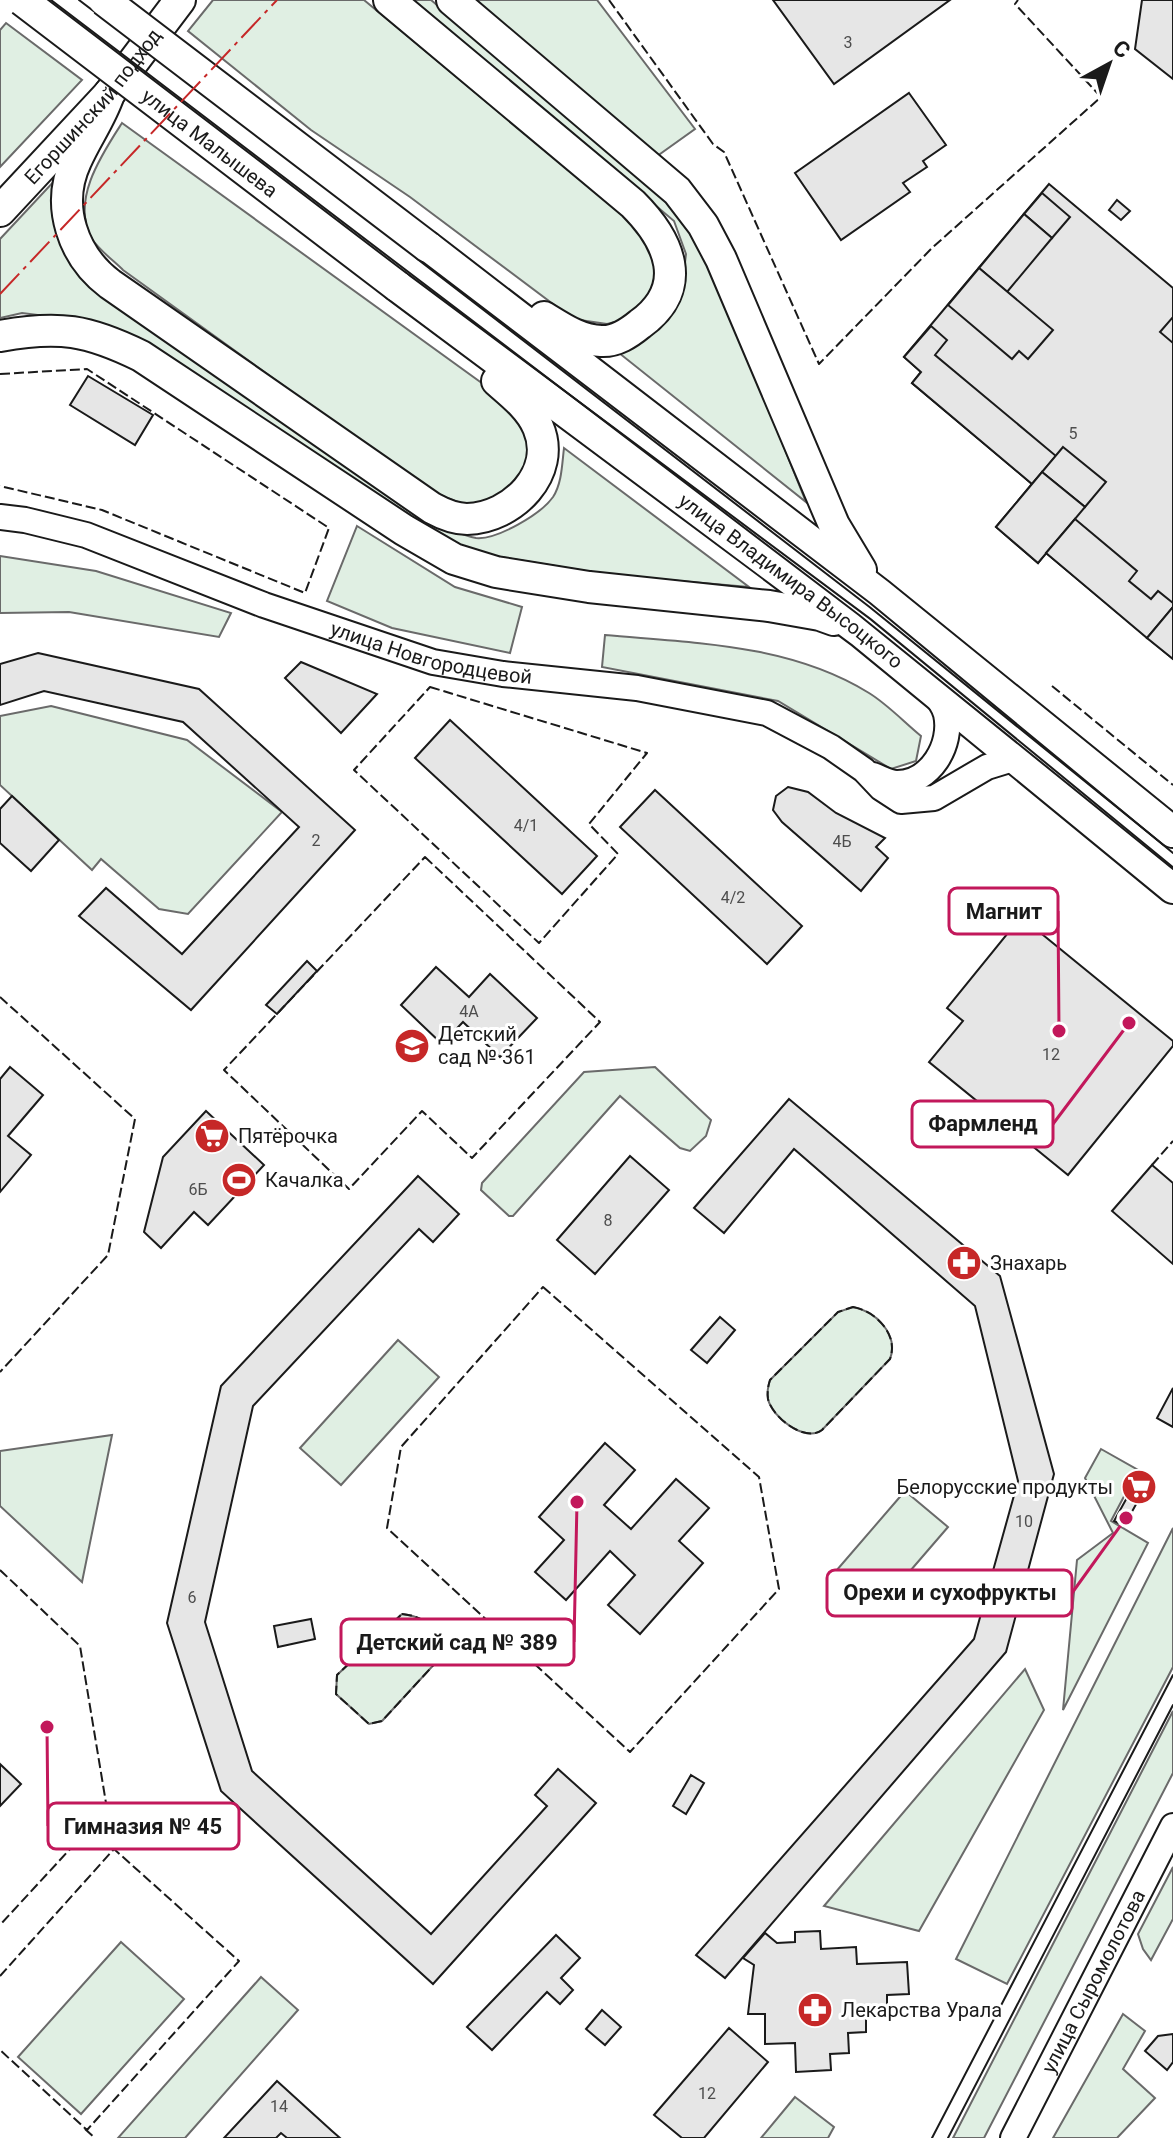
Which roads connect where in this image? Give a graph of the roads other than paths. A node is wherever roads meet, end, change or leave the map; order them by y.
1 (22, 0) edge
2 (104, 0) edge
3 (389, 0) edge
4 (452, 0) edge
5 (179, 4) edge
6 (109, 94) junction
7 (0, 211) edge
8 (477, 284) junction
9 (400, 288) junction
10 (0, 336) edge
11 (0, 517) edge
12 (879, 594) junction
13 (861, 632) junction
14 (930, 687) junction
15 (1016, 758) junction
16 (864, 770) junction
17 (1173, 832) edge
18 (1173, 888) edge
19 (1173, 1826) edge
20 (1013, 2138) edge

1 - 9 main road, улица Малышева, bridge
2 - 8 main road, улица Владимира Высоцкого, bridge
3 - 8 main road
4 - 12 main road
5 - 6 main road, Егоршинский подход
6 - 7 main road, Егоршинский подход
6 - 9 main road
8 - 12 main road, улица Владимира Высоцкого
9 - 13 main road, улица Владимира Высоцкого
10 - 13 main road
11 - 16 street, улица Новгородцевой
12 - 17 main road, улица Владимира Высоцкого
13 - 14 main road, улица Владимира Высоцкого
14 - 15 main road, улица Владимира Высоцкого
14 - 16 street, улица Новгородцевой
15 - 16 street, улица Новгородцевой
15 - 18 main road, улица Владимира Высоцкого
19 - 20 street, улица Сыромолотова

